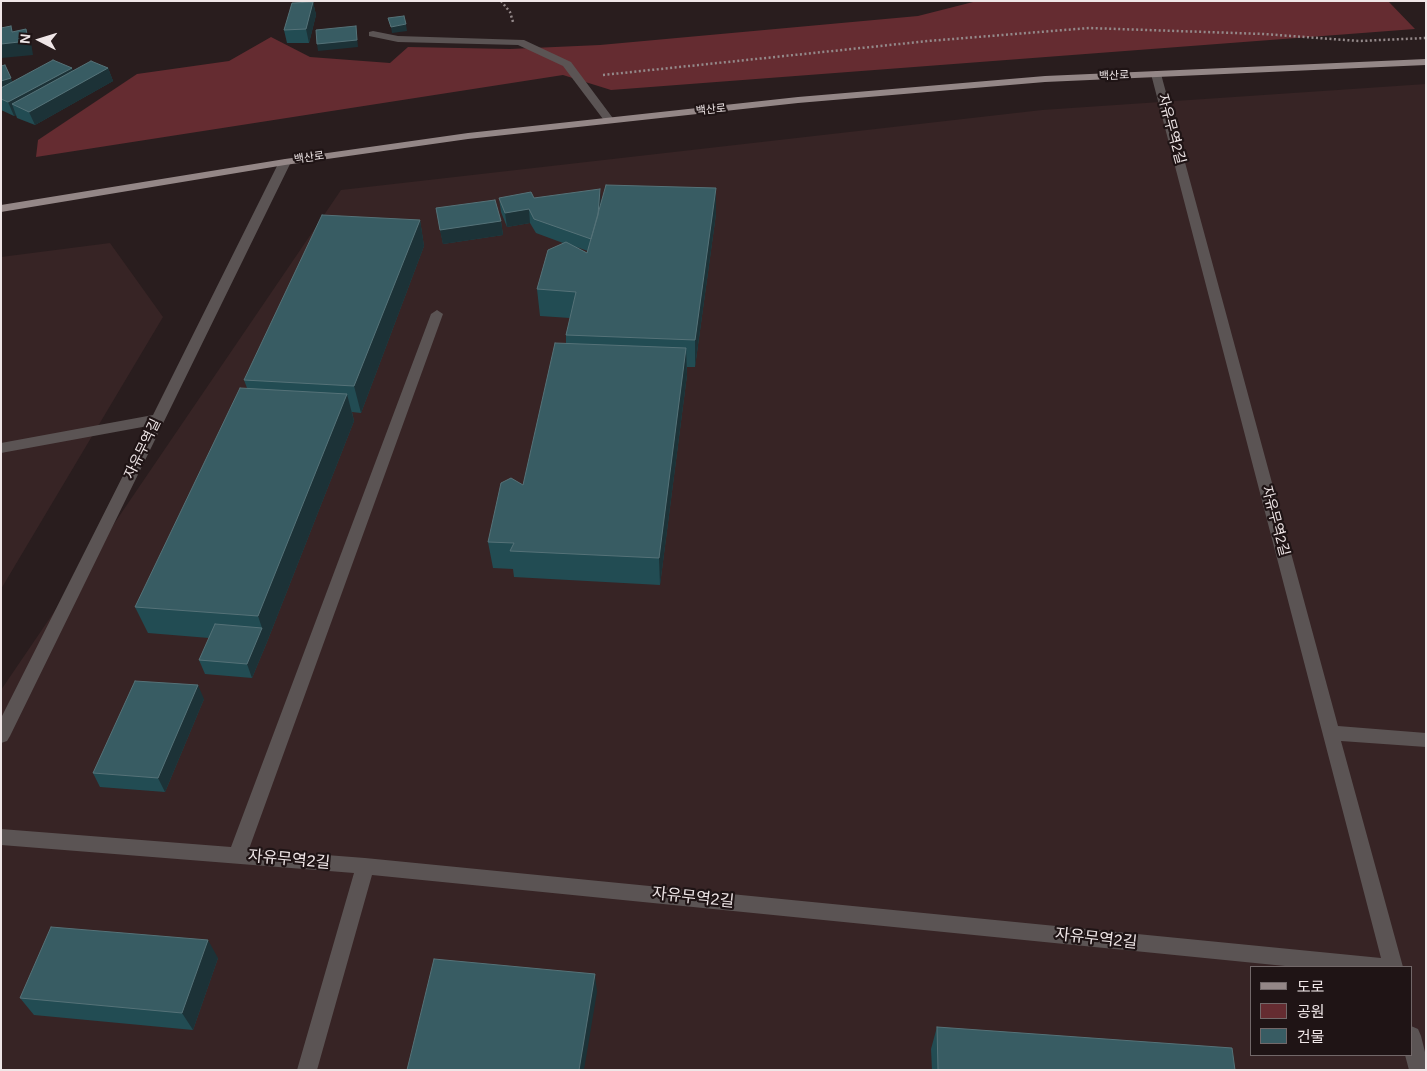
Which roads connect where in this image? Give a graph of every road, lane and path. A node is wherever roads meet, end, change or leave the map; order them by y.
1 (373, 34) dead end
2 (1426, 38) edge
3 (1426, 62) edge
4 (1156, 74) junction
5 (577, 78) junction
6 (610, 120) junction
7 (285, 162) junction
8 (1, 209) edge
9 (436, 314) dead end
10 (158, 419) junction
11 (1, 448) edge
12 (1331, 733) junction
13 (1, 736) edge
14 (1426, 740) edge
15 (1, 836) edge
16 (237, 856) junction
17 (366, 866) junction
18 (1373, 966) edge
19 (1393, 966) edge
20 (1412, 1040) edge
21 (307, 1070) edge
22 (1419, 1070) edge

1 - 5 street
2 - 5 path
3 - 4 main road, 백산로
4 - 6 main road, 백산로
4 - 12 street, 자유무역2길
5 - 6 street
6 - 7 main road, 백산로
7 - 8 main road, 백산로
7 - 10 street, 자유무역길
9 - 16 street
10 - 11 street
10 - 13 street, 자유무역길
12 - 14 street
12 - 19 street, 자유무역2길
15 - 16 street, 자유무역2길
16 - 17 street, 자유무역2길
17 - 18 street, 자유무역2길
17 - 21 street
20 - 22 street

